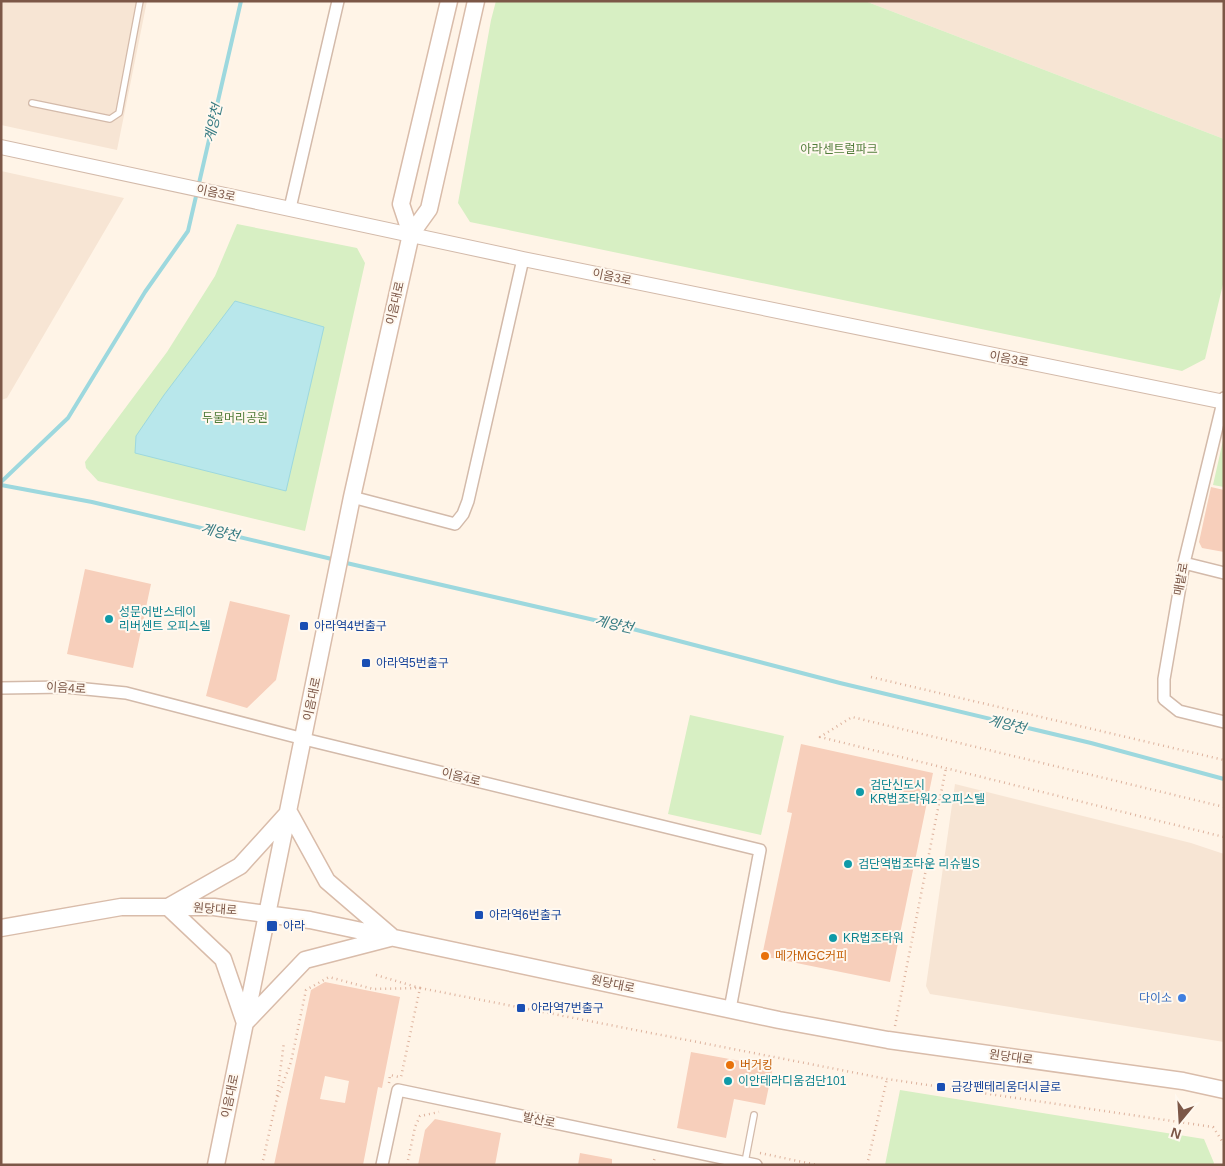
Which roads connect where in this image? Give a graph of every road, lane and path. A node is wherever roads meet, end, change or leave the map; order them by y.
1 (140, 1) edge
2 (338, 1) edge
3 (449, 1) edge
4 (476, 1) edge
5 (32, 103) dead end
6 (1, 147) edge
7 (290, 208) junction
8 (410, 234) junction
9 (523, 259) junction
10 (1224, 401) edge
11 (352, 497) junction
12 (1184, 563) junction
13 (1224, 573) edge
14 (871, 677) dead end
15 (1, 688) edge
16 (1224, 722) edge
17 (304, 739) junction
18 (1224, 760) edge
19 (946, 768) junction
20 (1224, 807) edge
21 (289, 812) junction
22 (1224, 837) edge
23 (168, 907) junction
24 (268, 914) junction
25 (1, 928) edge
26 (393, 937) junction
27 (376, 975) dead end
28 (420, 988) junction
29 (730, 1009) junction
30 (246, 1023) junction
31 (892, 1041) junction
32 (284, 1042) dead end
33 (887, 1079) junction
34 (398, 1090) junction
35 (1222, 1093) edge
36 (276, 1102) junction
37 (446, 1114) dead end
38 (754, 1115) dead end
39 (1224, 1144) edge
40 (663, 1158) dead end
41 (750, 1164) edge
42 (216, 1165) edge
43 (262, 1165) edge
44 (382, 1165) edge
45 (408, 1165) edge
46 (653, 1165) edge
47 (867, 1165) edge

1 - 5 lane
2 - 7 street
3 - 8 main road, 이음대로
4 - 8 main road, 이음대로
6 - 7 street, 이음3로
7 - 8 street, 이음3로
8 - 9 street, 이음3로
8 - 11 main road, 이음대로
9 - 10 street, 이음3로
9 - 11 street
10 - 12 street, 매밭로
11 - 17 main road, 이음대로
12 - 13 street
12 - 16 street, 매밭로
14 - 18 path
15 - 17 street, 이음4로
17 - 21 main road, 이음대로
17 - 29 street, 이음4로
19 - 20 path
19 - 22 path
19 - 31 path
21 - 23 main road
21 - 24 main road, 이음대로
21 - 26 main road
23 - 24 main road, 원당대로
23 - 25 main road, 원당대로
23 - 30 main road
24 - 26 main road, 원당대로
24 - 30 main road, 이음대로
26 - 29 main road, 원당대로
26 - 30 main road
27 - 28 path
28 - 33 path
28 - 34 path
28 - 36 path
29 - 31 main road, 원당대로
30 - 42 main road, 이음대로
31 - 35 main road, 원당대로
32 - 36 path
33 - 39 path
33 - 47 path
34 - 41 street, 발산로
34 - 44 street
36 - 43 path
37 - 45 path
38 - 41 lane
40 - 46 path

